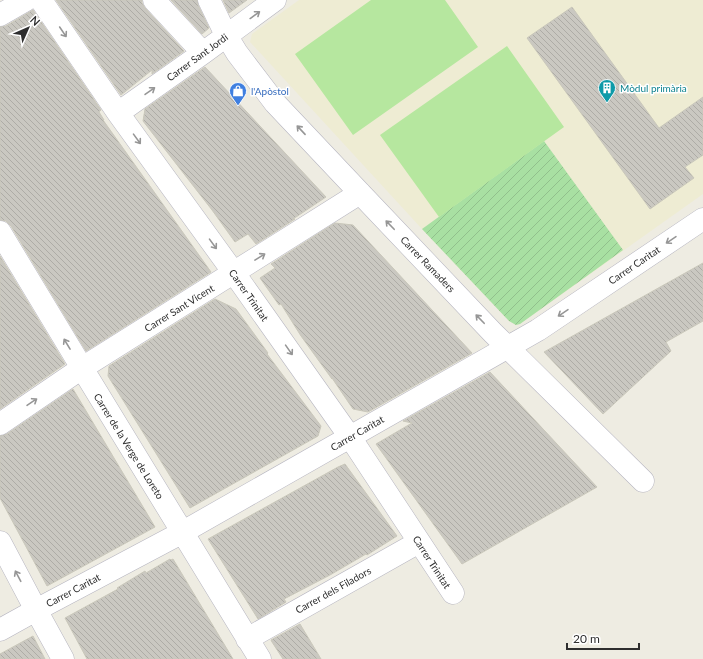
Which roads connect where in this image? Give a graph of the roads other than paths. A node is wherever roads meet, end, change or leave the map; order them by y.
1 (26, 0) edge
2 (41, 0) edge
3 (154, 0) edge
4 (209, 0) edge
5 (275, 0) edge
6 (0, 15) edge
7 (226, 35) junction
8 (203, 53) junction
9 (118, 113) junction
10 (360, 194) junction
11 (703, 218) edge
12 (0, 232) edge
13 (234, 273) junction
14 (507, 347) junction
15 (82, 368) junction
16 (0, 424) edge
17 (350, 437) junction
18 (643, 481) dead end
19 (183, 532) junction
20 (0, 542) edge
21 (419, 542) junction
22 (453, 593) dead end
23 (36, 610) junction
24 (0, 630) edge
25 (247, 638) junction
26 (63, 659) edge
27 (260, 659) edge

1 - 6 street
2 -> 9 street, Carrer Trinitat
3 - 8 street
4 - 7 street, Carrer Ramaders
7 -> 5 street, Carrer Sant Jordi
7 - 8 street, Carrer Sant Jordi
10 -> 7 street, Carrer Ramaders
9 -> 8 street, Carrer Sant Jordi
9 -> 13 street, Carrer Trinitat
13 -> 10 street, Carrer Sant Vicent
14 -> 10 street, Carrer Ramaders
11 -> 14 street, Carrer Caritat
15 -> 12 street, Carrer de la Verge de Loreto
13 - 15 street, Carrer Sant Vicent
13 -> 17 street, Carrer Trinitat
14 - 17 street, Carrer Caritat
14 - 18 street, Carrer Ramaders
16 -> 15 street, Carrer Sant Vicent
15 - 19 street, Carrer de la Verge de Loreto
17 - 19 street, Carrer Caritat
17 - 21 street, Carrer Trinitat
19 - 23 street, Carrer Caritat
19 - 25 street, Carrer de la Verge de Loreto
23 -> 20 street
21 - 22 street, Carrer Trinitat
21 - 25 street, Carrer dels Filadors
23 - 24 street, Carrer Caritat
23 - 26 street
25 - 27 street, Carrer de la Verge de Loreto

